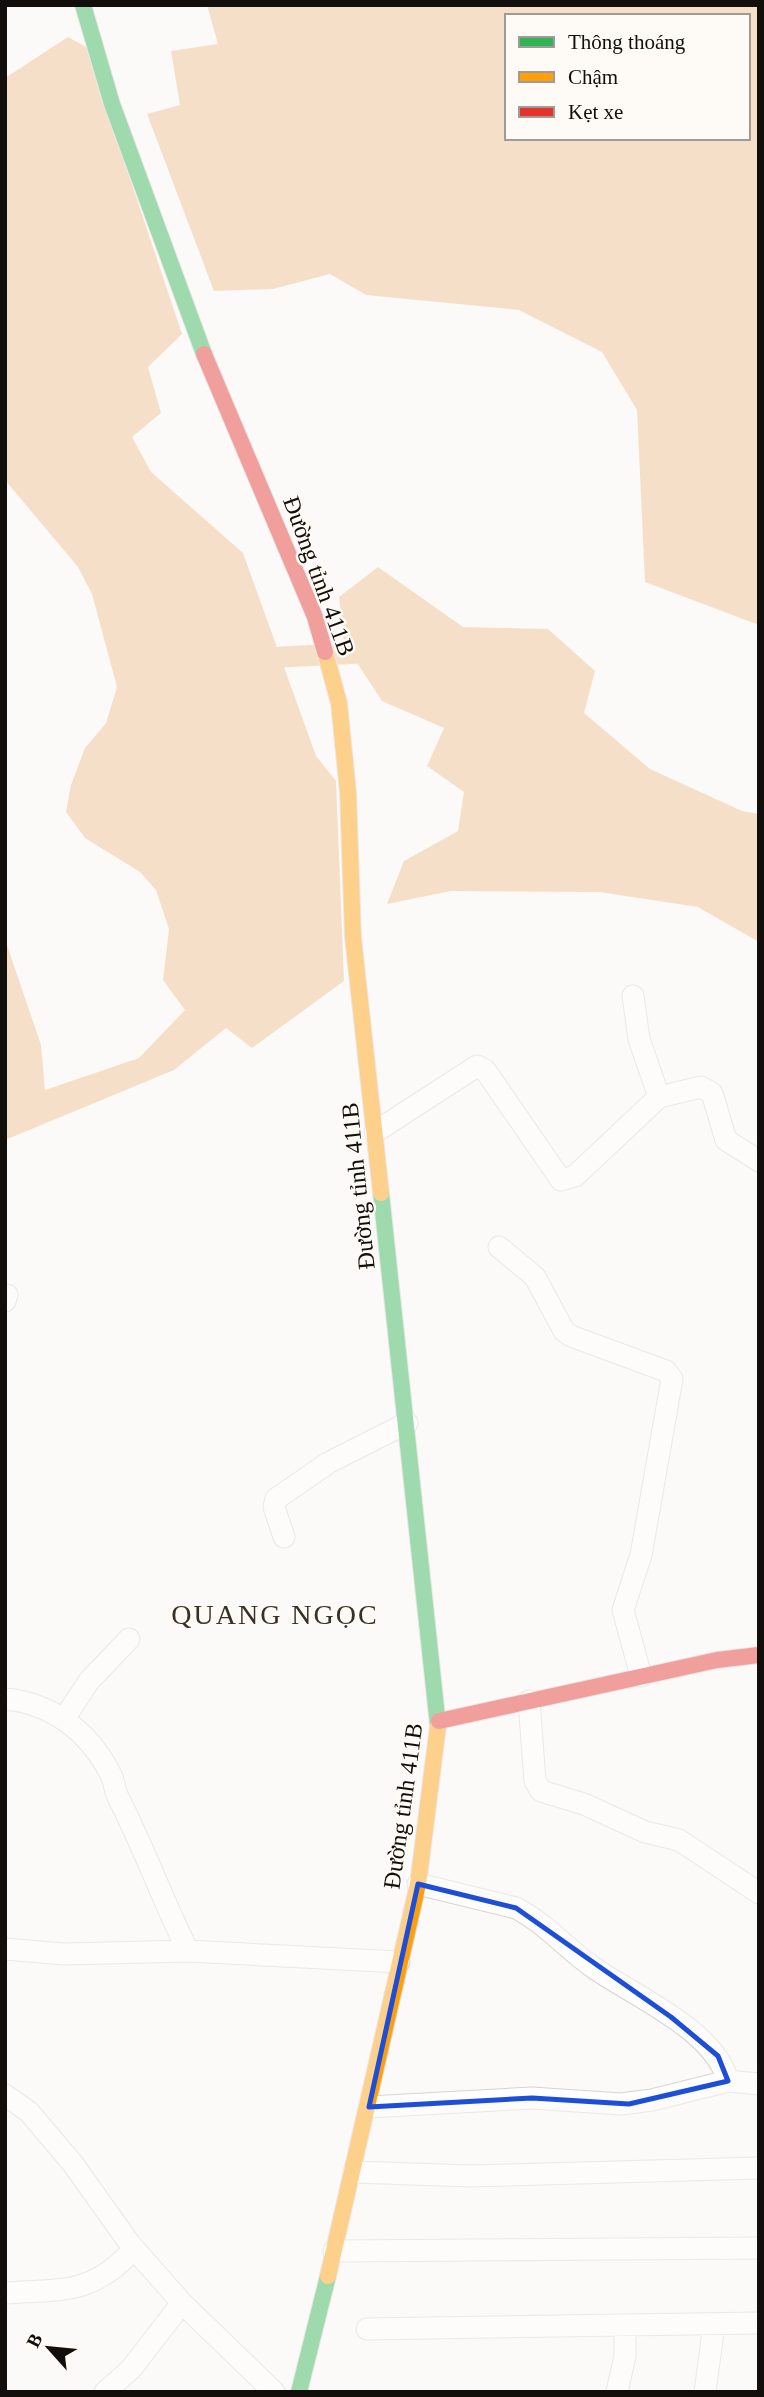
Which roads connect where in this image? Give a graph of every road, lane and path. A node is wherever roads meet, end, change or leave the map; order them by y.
1 (83, 5) edge
2 (633, 996) dead end
3 (659, 1097) junction
4 (375, 1132) junction
5 (759, 1161) edge
6 (499, 1247) dead end
7 (407, 1423) junction
8 (284, 1537) dead end
9 (129, 1639) dead end
10 (759, 1655) edge
11 (641, 1676) junction
12 (5, 1699) edge
13 (529, 1701) junction
14 (64, 1719) junction
15 (439, 1721) junction
16 (418, 1884) junction
17 (759, 1893) edge
18 (5, 1949) edge
19 (188, 1951) junction
20 (399, 1962) junction
21 (728, 2081) junction
22 (759, 2084) edge
23 (5, 2095) edge
24 (369, 2107) junction
25 (759, 2168) edge
26 (354, 2172) junction
27 (134, 2249) junction
28 (759, 2249) edge
29 (334, 2251) junction
30 (5, 2293) edge
31 (182, 2303) junction
32 (759, 2323) edge
33 (713, 2325) junction
34 (625, 2326) junction
35 (367, 2329) dead end
36 (104, 2392) edge
37 (274, 2392) edge
38 (299, 2392) edge
39 (617, 2392) edge
40 (705, 2392) edge

1 - 4 main road, Đường tỉnh 411B
2 - 3 street
3 - 4 street
3 - 5 street
4 - 7 main road, Đường tỉnh 411B
6 - 11 street
7 - 8 street
7 - 15 main road, Đường tỉnh 411B
9 - 14 street
10 - 11 main road
11 - 13 main road
12 - 14 street
13 - 15 main road
13 - 17 street
14 - 19 street
15 - 16 main road, Đường tỉnh 411B
16 - 20 main road, Đường tỉnh 411B
16 - 21 street
18 - 19 street
19 - 20 street
20 - 24 main road, Đường tỉnh 411B
21 - 22 street
21 - 24 street
23 - 27 street
24 - 26 main road, Đường tỉnh 411B
25 - 26 street
26 - 29 main road, Đường tỉnh 411B
27 - 30 street
27 - 31 street
28 - 29 street
29 - 38 main road, Đường tỉnh 411B
31 - 36 street
31 - 37 street
32 - 33 street
33 - 34 street
33 - 40 street
34 - 35 street
34 - 39 street

